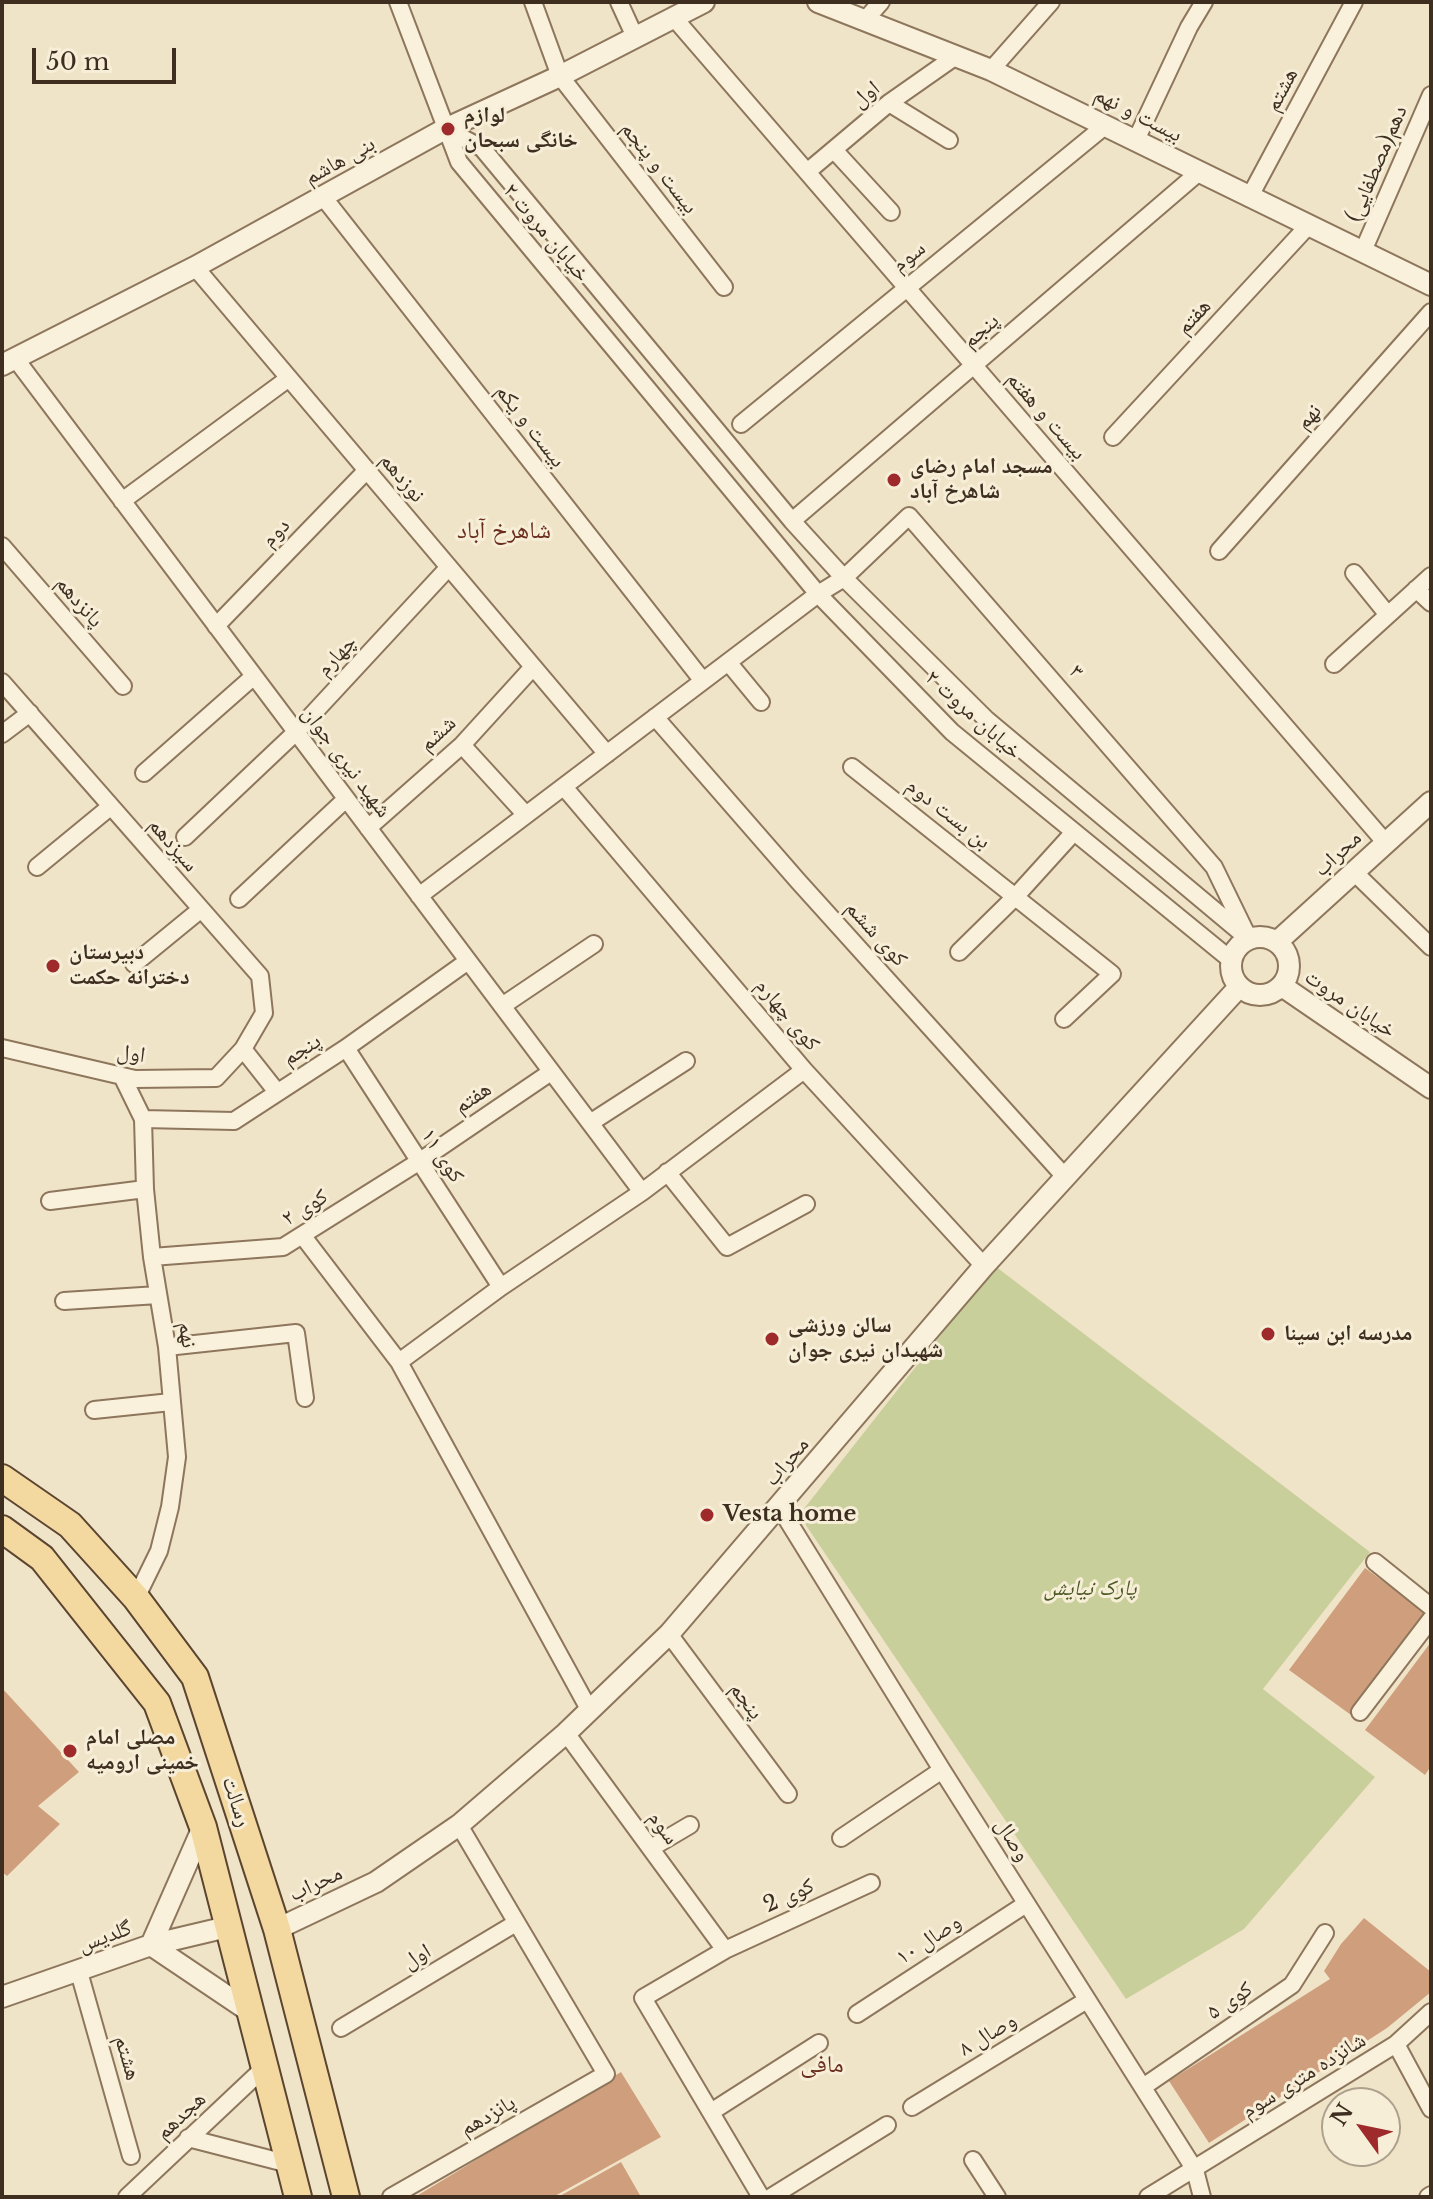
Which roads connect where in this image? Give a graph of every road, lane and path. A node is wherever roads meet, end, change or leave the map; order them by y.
1 (398, 2) edge
2 (533, 2) edge
3 (619, 2) edge
4 (704, 2) edge
5 (818, 2) edge
6 (881, 2) edge
7 (1051, 2) edge
8 (1204, 2) edge
9 (1354, 2) edge
10 (675, 19) junction
11 (866, 19) junction
12 (635, 37) junction
13 (956, 56) junction
14 (991, 70) junction
15 (560, 76) junction
16 (1431, 95) edge
17 (889, 103) junction
18 (1106, 125) junction
19 (445, 129) junction
20 (949, 140) dead end
21 (1136, 140) junction
22 (834, 150) junction
23 (807, 172) junction
24 (1198, 173) junction
25 (324, 198) junction
26 (1249, 198) junction
27 (891, 212) dead end
28 (1308, 226) junction
29 (1363, 251) junction
30 (195, 267) junction
31 (1431, 285) edge
32 (724, 287) dead end
33 (906, 288) junction
34 (1431, 312) edge
35 (8, 361) edge
36 (974, 366) junction
37 (289, 378) junction
38 (741, 424) dead end
39 (1113, 437) dead end
40 (367, 470) junction
41 (122, 501) junction
42 (792, 521) junction
43 (2, 546) edge
44 (1219, 551) dead end
45 (449, 567) junction
46 (1354, 573) dead end
47 (1431, 576) edge
48 (844, 578) junction
49 (1416, 589) junction
50 (818, 594) junction
51 (1431, 603) edge
52 (1388, 615) junction
53 (216, 626) junction
54 (728, 662) junction
55 (1334, 664) dead end
56 (533, 667) junction
57 (254, 676) junction
58 (703, 681) junction
59 (2, 682) edge
60 (123, 686) dead end
61 (761, 702) dead end
62 (30, 713) junction
63 (655, 717) junction
64 (296, 732) junction
65 (2, 734) edge
66 (462, 745) junction
67 (607, 754) junction
68 (852, 767) dead end
69 (144, 773) dead end
70 (564, 787) junction
71 (346, 799) junction
72 (1431, 802) edge
73 (110, 807) junction
74 (526, 815) junction
75 (368, 828) junction
76 (1074, 832) junction
77 (185, 837) dead end
78 (1385, 842) junction
79 (37, 867) dead end
80 (1354, 872) junction
81 (419, 896) junction
82 (1016, 896) junction
83 (239, 899) dead end
84 (200, 910) junction
85 (1249, 939) junction
86 (1277, 942) junction
87 (594, 944) dead end
88 (1431, 947) edge
89 (959, 952) dead end
90 (1231, 960) junction
91 (468, 961) junction
92 (134, 964) dead end
93 (1282, 986) junction
94 (1239, 987) junction
95 (502, 1006) junction
96 (1064, 1019) dead end
97 (2, 1048) edge
98 (346, 1048) junction
99 (243, 1049) junction
100 (686, 1061) dead end
101 (804, 1070) junction
102 (551, 1072) junction
103 (122, 1076) junction
104 (1431, 1088) edge
105 (277, 1092) junction
106 (143, 1119) junction
107 (590, 1123) junction
108 (420, 1161) junction
109 (667, 1172) junction
110 (1066, 1178) junction
111 (145, 1189) junction
112 (642, 1192) junction
113 (50, 1201) dead end
114 (806, 1204) dead end
115 (302, 1235) junction
116 (152, 1257) junction
117 (984, 1266) junction
118 (501, 1287) junction
119 (158, 1295) junction
120 (64, 1301) dead end
121 (167, 1347) junction
122 (399, 1362) junction
123 (305, 1398) dead end
124 (171, 1402) junction
125 (94, 1410) dead end
126 (2, 1478) edge
127 (780, 1508) junction
128 (2, 1529) edge
129 (1375, 1562) dead end
130 (136, 1598) junction
131 (1431, 1607) edge
132 (1431, 1619) edge
133 (669, 1634) junction
134 (195, 1677) junction
135 (157, 1703) junction
136 (590, 1711) junction
137 (1360, 1712) dead end
138 (566, 1733) junction
139 (942, 1770) junction
140 (788, 1794) dead end
141 (459, 1825) junction
142 (690, 1825) dead end
143 (203, 1827) junction
144 (841, 1838) dead end
145 (651, 1848) junction
146 (871, 1883) dead end
147 (1026, 1904) junction
148 (516, 1923) junction
149 (227, 1927) junction
150 (277, 1929) junction
151 (1325, 1933) dead end
152 (151, 1945) junction
153 (725, 1950) junction
154 (79, 1972) junction
155 (2, 1997) edge
156 (1087, 2000) junction
157 (1431, 2012) edge
158 (252, 2013) junction
159 (857, 2014) dead end
160 (341, 2028) dead end
161 (819, 2043) dead end
162 (1396, 2044) junction
163 (265, 2067) junction
164 (1143, 2087) junction
165 (912, 2107) dead end
166 (1431, 2109) edge
167 (711, 2112) junction
168 (887, 2125) dead end
169 (188, 2138) junction
170 (131, 2156) dead end
171 (973, 2160) dead end
172 (289, 2164) junction
173 (1195, 2170) junction
174 (127, 2197) edge
175 (298, 2197) edge
176 (346, 2197) edge
177 (391, 2197) edge
178 (761, 2197) edge
179 (771, 2197) edge
180 (997, 2197) edge
181 (1148, 2197) edge
182 (1202, 2197) edge

1 - 19 street
2 - 15 street, بیست و پنجم
3 - 12 street
4 - 10 street, بنی هاشم
5 - 11 street, بیست و نهم
6 - 11 street
7 - 14 street
8 - 21 street
9 - 26 street, هشتم
10 - 12 street, بنی هاشم
10 - 23 street, بیست و هفتم
11 - 13 street, بیست و نهم
12 - 15 street, بنی هاشم
13 - 14 street, بیست و نهم
13 - 17 street, اول
14 - 18 street, بیست و نهم
15 - 19 street, بنی هاشم
15 - 32 street, بیست و پنجم
16 - 29 street, دهم(مصطفایی)
17 - 20 street
17 - 22 street, اول
18 - 21 street, بیست و نهم
18 - 33 street, سوم
19 - 25 street, بنی هاشم
19 - 42 street, خیابان مروت ۲
19 - 50 street, خیابان مروت ۲
21 - 24 street, بیست و نهم
22 - 23 street, اول
22 - 27 street
23 - 33 street, بیست و هفتم
24 - 26 street, بیست و نهم
24 - 36 street, پنجم
25 - 30 street, بنی هاشم
25 - 58 street, بیست و یکم
26 - 28 street, بیست و نهم
28 - 29 street, بیست و نهم
28 - 39 street, هفتم
29 - 31 street, بیست و نهم
30 - 35 street, بنی هاشم
30 - 37 street, نوزدهم
33 - 36 street, بیست و هفتم
33 - 38 street, سوم
34 - 44 street, نهم
35 - 41 street, شهید نیری جوان
36 - 42 street, پنجم
36 - 78 street, بیست و هفتم
37 - 40 street, نوزدهم
37 - 41 street
40 - 45 street, نوزدهم
40 - 53 street, دوم
41 - 53 street, شهید نیری جوان
42 - 48 street, خیابان مروت ۲
43 - 60 street, پانزدهم
45 - 56 street, نوزدهم
45 - 64 street, چهارم
46 - 52 street
47 - 49 street
48 - 50 street
48 - 85 street, خیابان مروت ۲
48 - 85 street, ۳
49 - 51 street
49 - 52 street
50 - 54 street
50 - 76 street, خیابان مروت ۲
52 - 55 street
53 - 57 street, شهید نیری جوان
54 - 58 street
54 - 61 street
56 - 66 street, ششم
56 - 67 street, نوزدهم
57 - 64 street, شهید نیری جوان
57 - 69 street
58 - 63 street
59 - 62 street, سیزدهم
62 - 65 street
62 - 73 street, سیزدهم
63 - 67 street
63 - 110 street, کوی ششم
64 - 71 street, شهید نیری جوان
64 - 77 street, چهارم
66 - 74 street
66 - 75 street, ششم
67 - 70 street
68 - 82 street, بن بست دوم
70 - 74 street
70 - 101 street, کوی چهارم
71 - 75 street, شهید نیری جوان
71 - 83 street
72 - 78 street, محراب
73 - 79 street
73 - 84 street, سیزدهم
74 - 81 street
75 - 81 street, شهید نیری جوان
76 - 82 street
76 - 90 street, خیابان مروت ۲
78 - 80 street, محراب
80 - 86 street, محراب
80 - 88 street
81 - 91 street, شهید نیری جوان
82 - 89 street
82 - 96 street, بن بست دوم
84 - 92 street
84 - 99 street, سیزدهم
85 - 86 street
85 - 90 street
86 - 93 street
87 - 95 street
90 - 94 street
91 - 95 street, شهید نیری جوان
91 - 98 street, پنجم
93 - 94 street
93 - 104 street, خیابان مروت
94 - 110 street, محراب
95 - 102 street, شهید نیری جوان
97 - 103 street, اول
98 - 105 street, پنجم
98 - 108 street, کوی ۱۱
99 - 103 street, اول
99 - 105 street
100 - 107 street
101 - 109 street
101 - 117 street, کوی چهارم
102 - 107 street, شهید نیری جوان
102 - 108 street, هفتم
103 - 106 street, نهم
105 - 106 street, پنجم
106 - 111 street, نهم
107 - 112 street, شهید نیری جوان
108 - 115 street, کوی ۲
108 - 118 street, کوی ۱۱
109 - 112 street
109 - 114 street
110 - 117 street, محراب
111 - 113 street
111 - 116 street, نهم
112 - 118 street
115 - 116 street, کوی ۲
115 - 122 street
116 - 119 street, نهم
117 - 127 street, محراب
118 - 122 street
119 - 120 street
119 - 121 street, نهم
121 - 123 street
121 - 124 street, نهم
122 - 136 street
124 - 125 street
124 - 130 street, نهم
126 - 130 main road, رسالت
127 - 133 street, محراب
127 - 139 street, وصال
128 - 135 main road, رسالت
129 - 131 street
130 - 134 main road, رسالت
132 - 137 street
133 - 136 street, محراب
133 - 140 street, پنجم
134 - 135 main road
134 - 150 main road, رسالت
135 - 143 main road, رسالت
136 - 138 street, محراب
138 - 141 street, محراب
138 - 145 street, سوم
139 - 144 street
139 - 147 street, وصال
141 - 148 street
141 - 150 street, محراب
142 - 145 street
143 - 149 main road, رسالت
143 - 152 street
145 - 153 street, سوم
146 - 153 street, کوی 2
147 - 156 street, وصال
147 - 159 street, وصال ۱۰
148 - 160 street, اول
148 - 177 street, پانزدهم
149 - 152 street, گلدیس
149 - 158 main road, رسالت
150 - 176 main road, رسالت
151 - 164 street, کوی ۵
152 - 154 street, گلدیس
152 - 158 street
153 - 167 street, کوی 2
154 - 155 street, گلدیس
154 - 170 street, هشتم
156 - 164 street, وصال
156 - 165 street, وصال ۸
157 - 162 street, شانزده متری سوم
158 - 163 main road, رسالت
161 - 167 street
162 - 166 street
162 - 173 street, شانزده متری سوم
163 - 169 street, هجدهم
163 - 172 main road, رسالت
164 - 173 street, وصال
167 - 178 street
168 - 179 street
169 - 172 street
169 - 174 street, هجدهم
171 - 180 street
172 - 175 main road, رسالت
173 - 181 street, شانزده متری سوم
173 - 182 street, وصال

